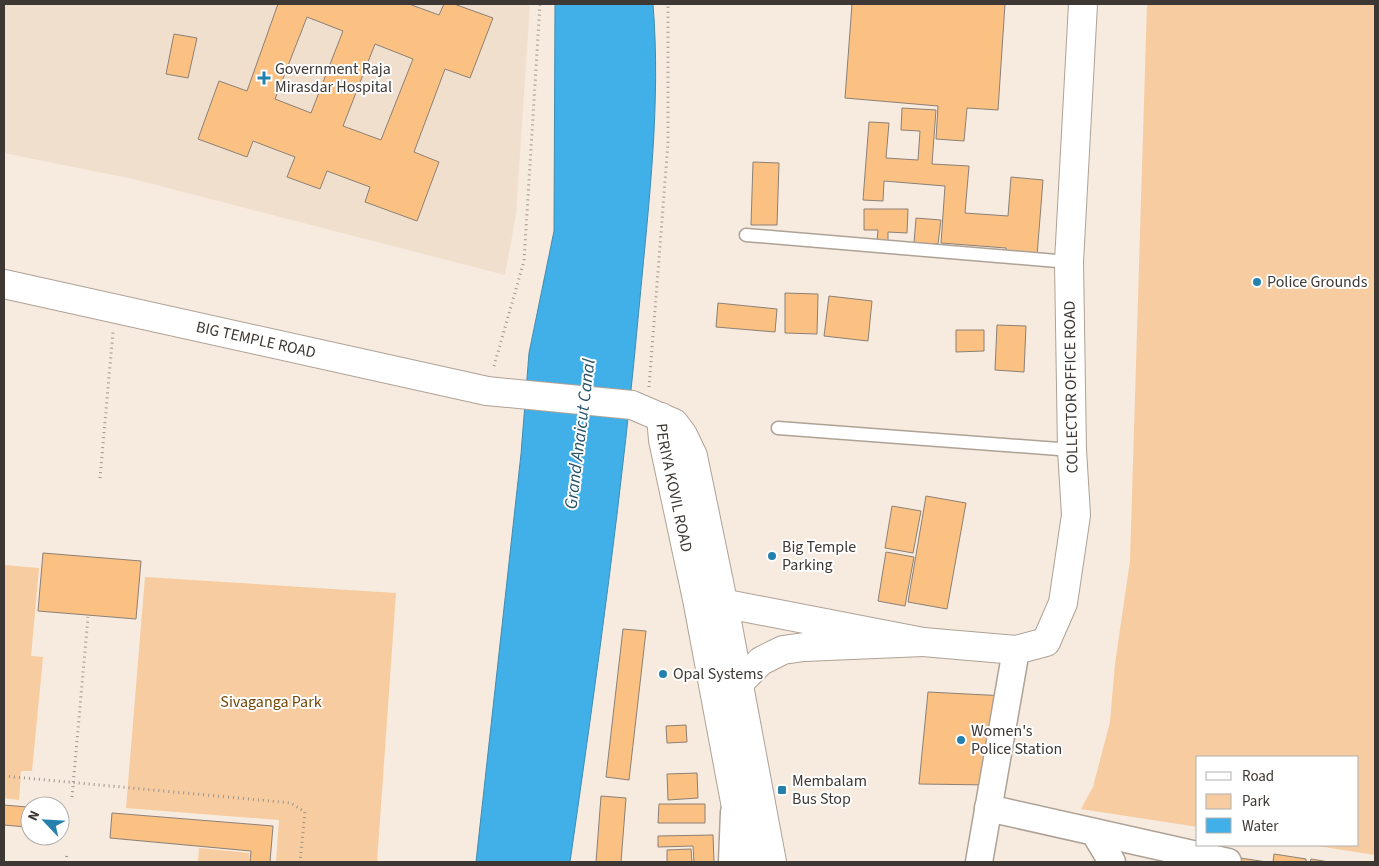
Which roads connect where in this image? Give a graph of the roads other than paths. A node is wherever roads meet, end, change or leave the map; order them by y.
1 (1083, 4) edge
2 (746, 235) dead end
3 (1068, 262) junction
4 (4, 284) edge
5 (647, 411) junction
6 (778, 428) dead end
7 (1072, 450) junction
8 (697, 599) junction
9 (723, 604) junction
10 (923, 642) junction
11 (1016, 650) junction
12 (738, 684) junction
13 (988, 808) junction
14 (1094, 832) junction
15 (753, 857) edge
16 (979, 862) edge
17 (1112, 862) edge
18 (1228, 862) edge

1 - 3 main road, COLLECTOR OFFICE ROAD
2 - 3 lane
3 - 7 main road, COLLECTOR OFFICE ROAD
4 - 5 main road, BIG TEMPLE ROAD
5 - 8 main road, PERIYA KOVIL ROAD
5 - 9 main road, PERIYA KOVIL ROAD
6 - 7 lane
7 - 11 main road, COLLECTOR OFFICE ROAD
8 - 9 main road
8 - 15 main road, PERIYA KOVIL ROAD
9 - 10 main road
9 - 12 main road, PERIYA KOVIL ROAD
10 - 11 main road, COLLECTOR OFFICE ROAD
10 - 12 main road
11 - 13 street
12 - 15 main road, PERIYA KOVIL ROAD
13 - 14 street
13 - 16 street
14 - 17 street
14 - 18 street

